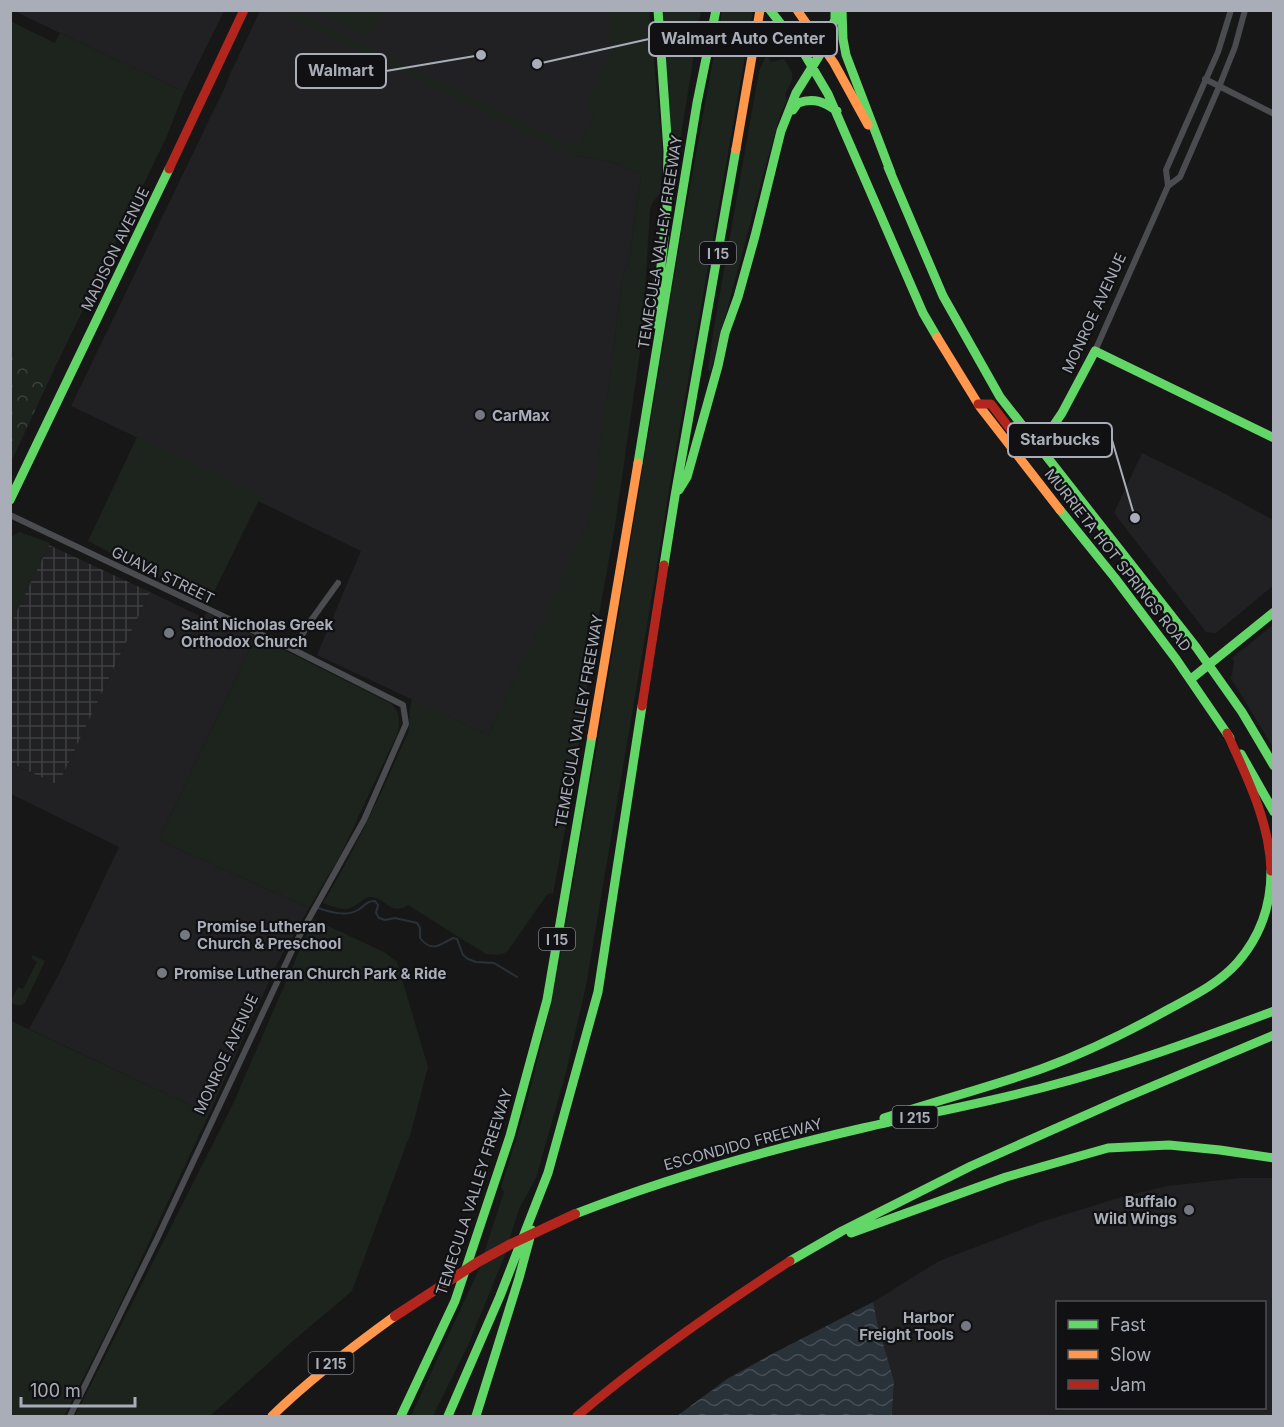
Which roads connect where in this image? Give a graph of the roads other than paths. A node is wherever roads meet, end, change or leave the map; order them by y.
1 (244, 10) edge
2 (658, 10) edge
3 (714, 10) edge
4 (760, 10) edge
5 (770, 10) edge
6 (835, 10) edge
7 (842, 10) edge
8 (1231, 10) edge
9 (1245, 10) edge
10 (797, 11) edge
11 (824, 48) junction
12 (813, 68) junction
13 (1205, 79) junction
14 (1219, 87) junction
15 (837, 111) junction
16 (1274, 114) edge
17 (781, 131) junction
18 (891, 173) junction
19 (1168, 186) junction
20 (1095, 351) junction
21 (978, 404) junction
22 (1274, 438) edge
23 (642, 441) junction
24 (1040, 447) junction
25 (675, 496) junction
26 (10, 500) edge
27 (10, 515) edge
28 (338, 583) dead end
29 (1274, 612) edge
30 (294, 650) junction
31 (1209, 664) junction
32 (1191, 679) junction
33 (403, 705) joint
34 (1227, 733) junction
35 (1274, 766) edge
36 (1274, 812) edge
37 (1274, 1006) edge
38 (1274, 1011) edge
39 (1256, 1018) junction
40 (1274, 1035) edge
41 (798, 1144) junction
42 (1274, 1158) edge
43 (548, 1173) junction
44 (811, 1247) junction
45 (70, 1416) edge
46 (272, 1416) edge
47 (401, 1416) edge
48 (448, 1416) edge
49 (476, 1416) edge
50 (577, 1416) edge

1 - 26 main road, MADISON AVENUE
2 - 23 main road
3 - 23 main road, TEMECULA VALLEY FREEWAY / I 15
4 - 25 main road, I 15
5 - 12 main road, MURRIETA HOT SPRINGS ROAD
6 - 11 main road
7 - 18 main road
8 - 13 street, MONROE AVENUE
9 - 14 street, MONROE AVENUE
10 - 11 main road, MURRIETA HOT SPRINGS ROAD
11 - 12 main road
11 - 18 main road, MURRIETA HOT SPRINGS ROAD
12 - 15 main road, MURRIETA HOT SPRINGS ROAD
12 - 17 main road
13 - 14 street
13 - 19 street, MONROE AVENUE
14 - 16 street
14 - 19 street, MONROE AVENUE
15 - 17 main road
15 - 21 main road, MURRIETA HOT SPRINGS ROAD
17 - 25 main road
18 - 24 main road, MURRIETA HOT SPRINGS ROAD
19 - 20 street, MONROE AVENUE
20 - 22 main road
20 - 24 main road, MONROE AVENUE
21 - 24 main road
21 - 32 main road, MURRIETA HOT SPRINGS ROAD
23 - 47 main road, TEMECULA VALLEY FREEWAY / I 15
24 - 31 main road, MURRIETA HOT SPRINGS ROAD
25 - 43 main road, I 15
27 - 30 street, GUAVA STREET
28 - 30 street
29 - 31 main road
30 - 33 street, GUAVA STREET
31 - 32 main road
31 - 35 main road, MURRIETA HOT SPRINGS ROAD
32 - 34 main road, MURRIETA HOT SPRINGS ROAD
33 - 45 street, MONROE AVENUE
34 - 36 main road, MURRIETA HOT SPRINGS ROAD
34 - 41 main road
37 - 39 main road
38 - 39 main road, ESCONDIDO FREEWAY / I 215
39 - 41 main road, ESCONDIDO FREEWAY / I 215
40 - 44 main road
41 - 46 main road, ESCONDIDO FREEWAY / I 215, bridge
42 - 44 main road
43 - 48 main road, I 15
43 - 49 main road
44 - 50 main road

